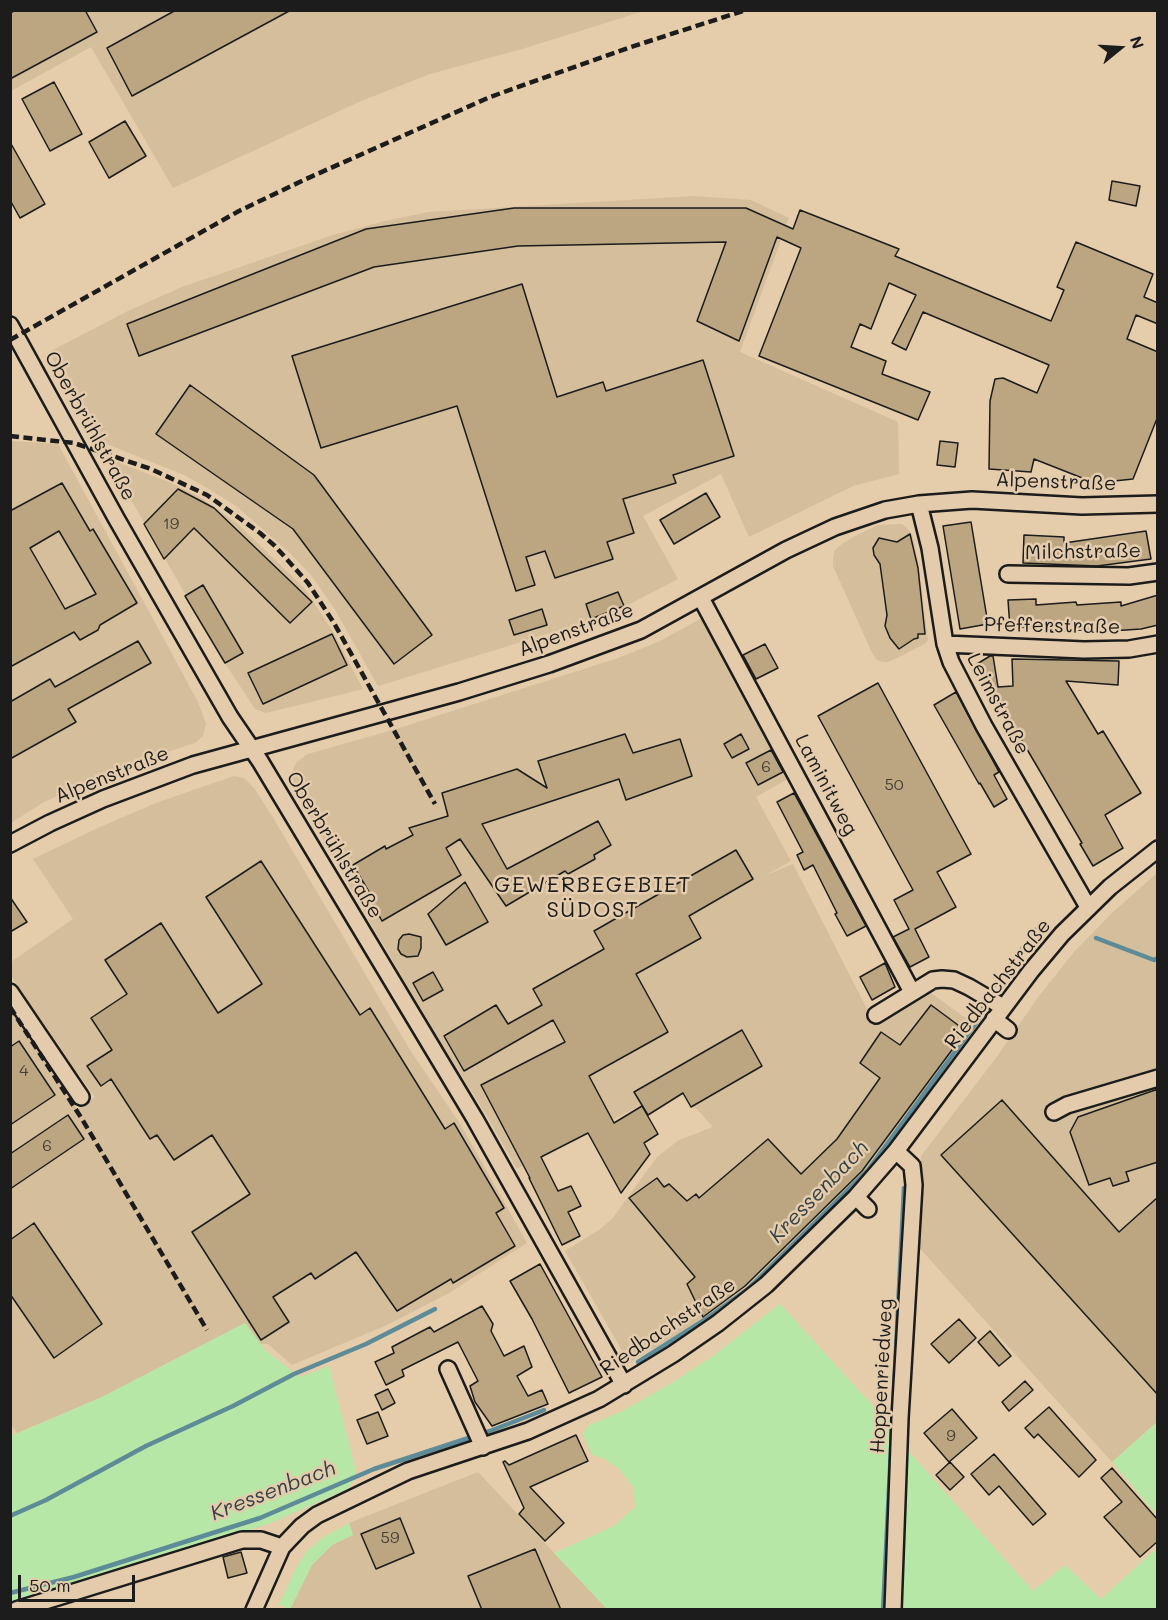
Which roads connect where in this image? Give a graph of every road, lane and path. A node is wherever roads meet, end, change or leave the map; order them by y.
1 (10, 325) edge
2 (919, 504) junction
3 (1158, 504) edge
4 (1158, 572) edge
5 (1008, 574) dead end
6 (701, 598) junction
7 (945, 644) junction
8 (1158, 644) edge
9 (251, 748) junction
10 (10, 844) edge
11 (1158, 849) edge
12 (1088, 907) junction
13 (10, 992) edge
14 (912, 992) junction
15 (998, 1013) junction
16 (876, 1015) dead end
17 (1008, 1030) dead end
18 (1158, 1078) edge
19 (81, 1097) dead end
20 (1054, 1112) dead end
21 (896, 1151) junction
22 (856, 1197) junction
23 (868, 1209) dead end
24 (448, 1369) dead end
25 (624, 1385) junction
26 (481, 1444) junction
27 (282, 1547) junction
28 (16, 1610) edge
29 (254, 1610) edge
30 (893, 1610) edge

1 - 9 street, Oberbrühlstraße
2 - 3 street, Alpenstraße
2 - 6 street, Alpenstraße
2 - 7 street, Leimstraße
4 - 5 street, Milchstraße
6 - 9 street, Alpenstraße
6 - 14 street, Laminitweg
7 - 8 street, Pfefferstraße
7 - 12 street, Leimstraße
9 - 10 street, Alpenstraße
9 - 25 street, Oberbrühlstraße
11 - 12 street, Riedbachstraße
12 - 15 street, Riedbachstraße
13 - 19 street
14 - 15 street
14 - 16 street
15 - 17 street
15 - 21 street, Riedbachstraße
18 - 20 street
21 - 22 street, Riedbachstraße
21 - 30 street, Hoppenriedweg
22 - 23 street
22 - 25 street, Riedbachstraße
24 - 26 street
25 - 26 street, Riedbachstraße
26 - 27 street, Riedbachstraße
27 - 28 street
27 - 29 street

